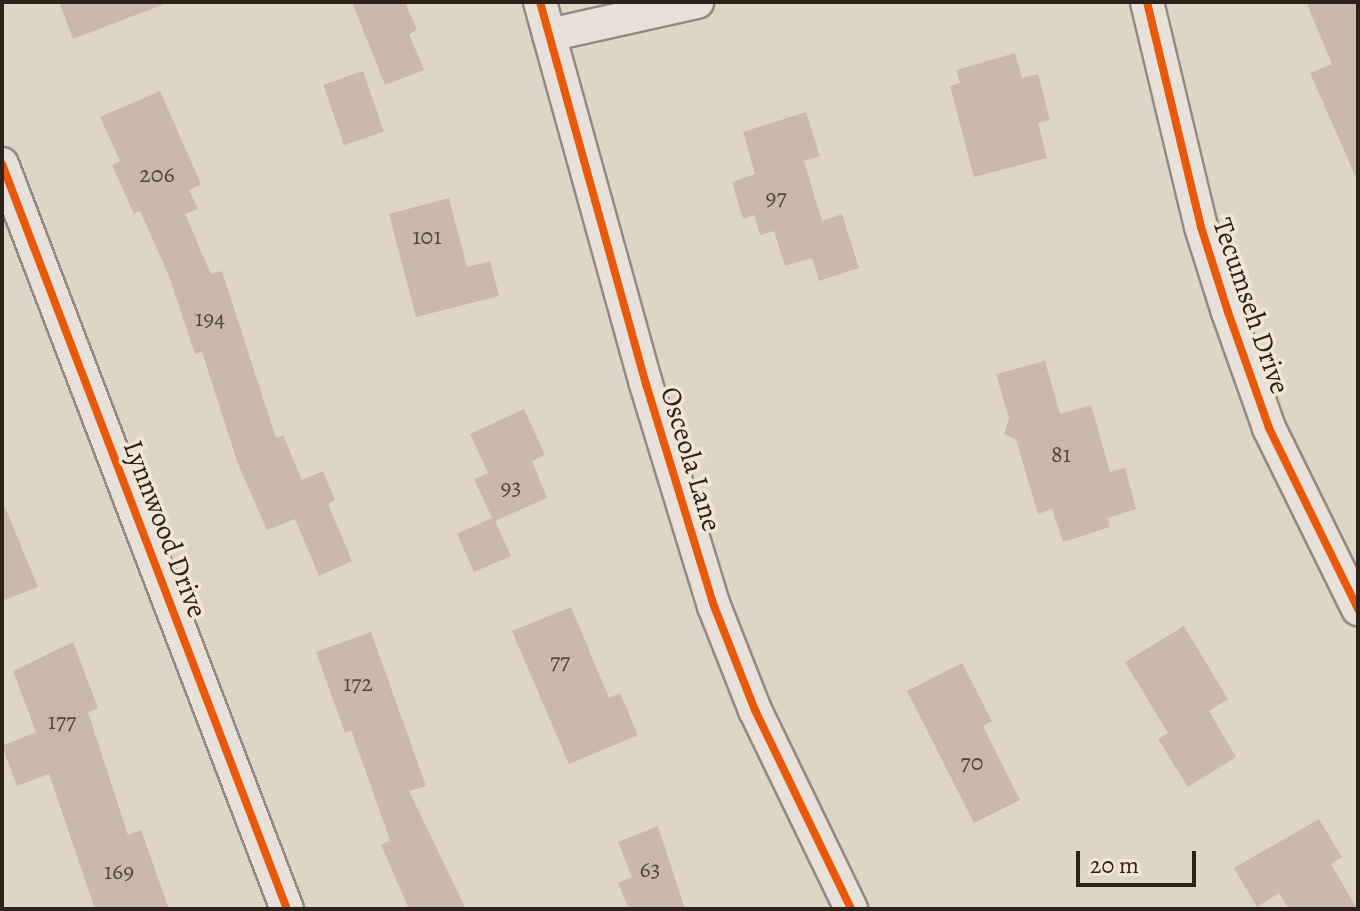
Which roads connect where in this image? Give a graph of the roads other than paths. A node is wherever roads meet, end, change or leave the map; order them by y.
1 (540, 2) edge
2 (697, 2) edge
3 (1147, 2) edge
4 (549, 35) junction
5 (2, 164) edge
6 (1358, 609) edge
7 (287, 909) edge
8 (851, 909) edge

1 - 4 street, Osceola Lane
2 - 4 street
3 - 6 street, Tecumseh Drive
4 - 8 street, Osceola Lane
5 - 7 street, Lynnwood Drive

